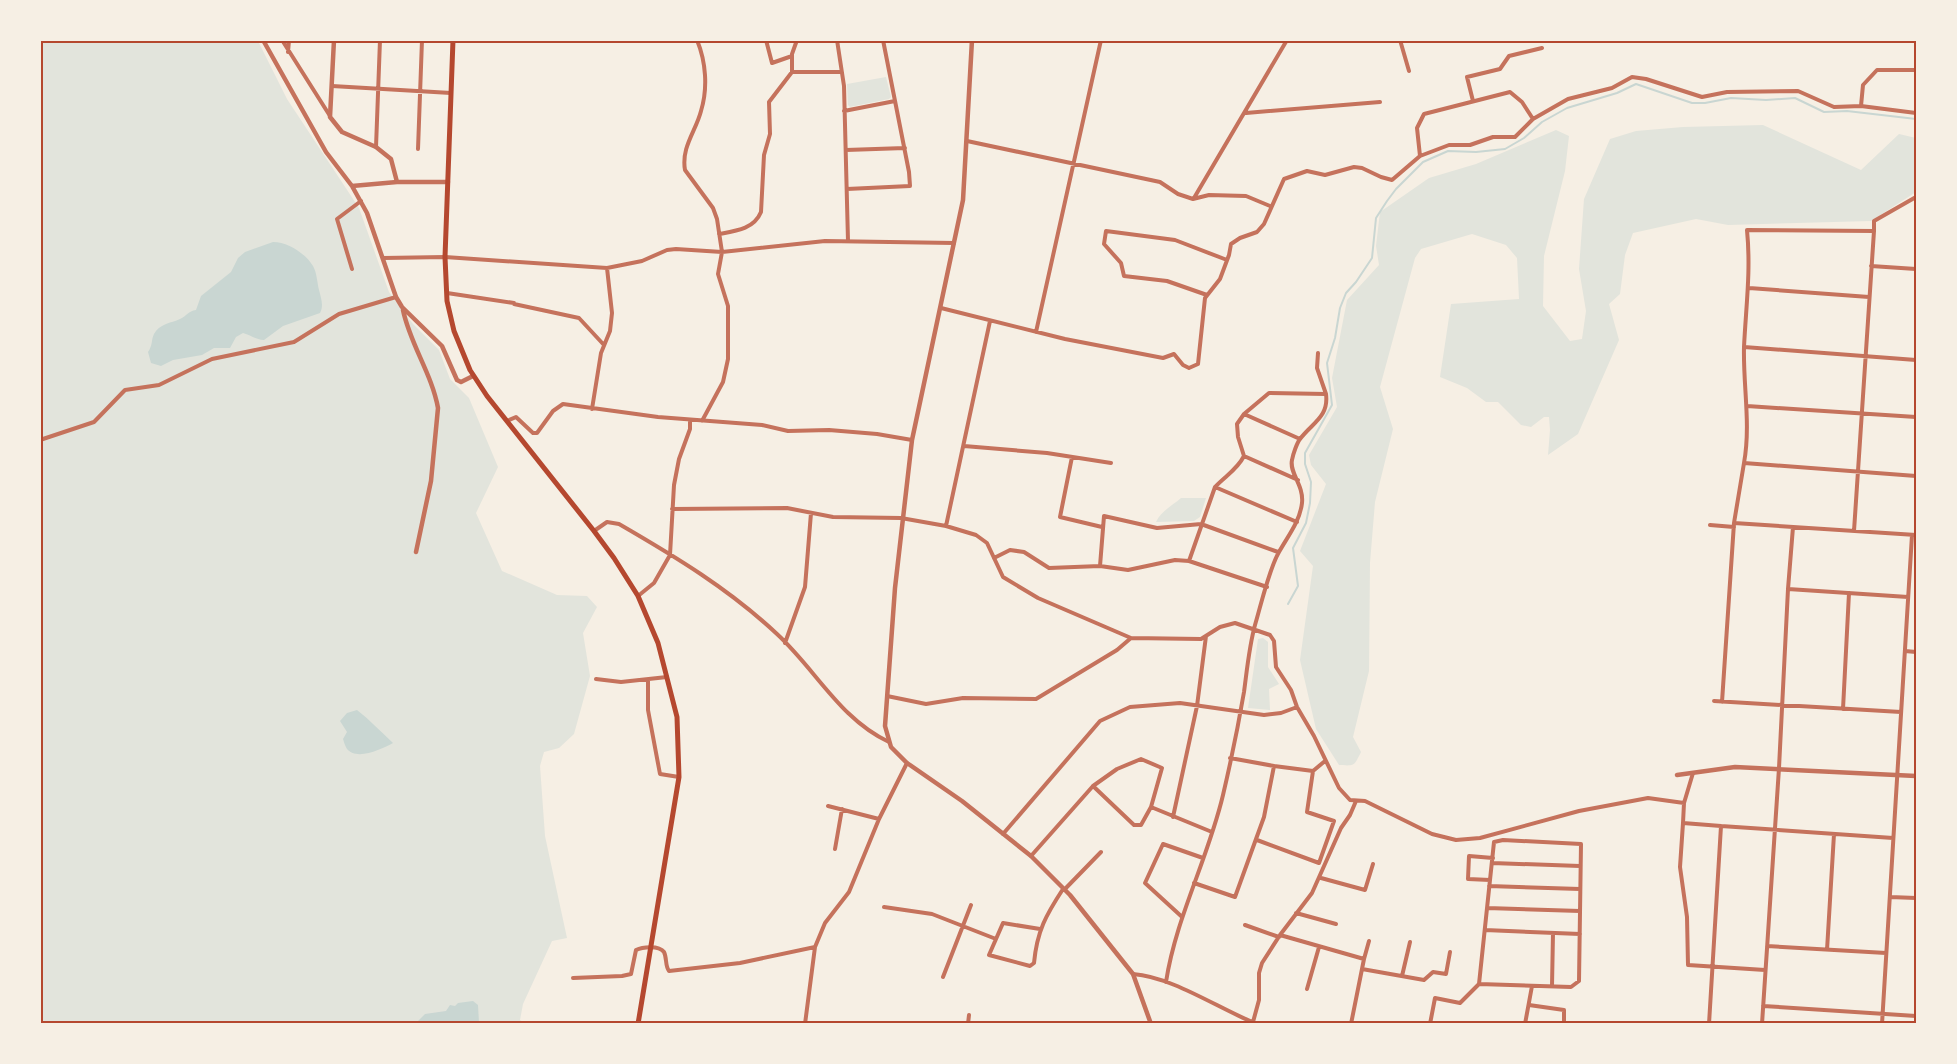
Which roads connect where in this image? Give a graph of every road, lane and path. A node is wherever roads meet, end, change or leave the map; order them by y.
1 (263, 40) edge
2 (282, 40) edge
3 (289, 40) edge
4 (334, 40) edge
5 (380, 40) edge
6 (422, 40) edge
7 (453, 40) edge
8 (697, 40) edge
9 (766, 40) edge
10 (797, 40) edge
11 (837, 40) edge
12 (883, 40) edge
13 (972, 40) edge
14 (1101, 40) edge
15 (1287, 40) edge
16 (1400, 40) edge
17 (1542, 48) dead end
18 (288, 52) junction
19 (792, 56) junction
20 (1917, 70) edge
21 (1409, 71) dead end
22 (792, 72) junction
23 (842, 72) junction
24 (332, 86) junction
25 (378, 89) junction
26 (420, 91) junction
27 (451, 93) junction
28 (895, 101) junction
29 (1473, 101) junction
30 (1380, 102) dead end
31 (1861, 106) junction
32 (844, 111) junction
33 (1917, 113) edge
34 (1245, 114) junction
35 (330, 117) junction
36 (1533, 119) junction
37 (967, 141) junction
38 (376, 147) junction
39 (904, 147) junction
40 (418, 149) dead end
41 (846, 150) junction
42 (1420, 156) junction
43 (1075, 165) junction
44 (397, 182) junction
45 (448, 182) junction
46 (352, 186) junction
47 (847, 189) junction
48 (1917, 197) edge
49 (1194, 199) junction
50 (361, 201) junction
51 (1270, 206) junction
52 (1874, 231) junction
53 (719, 234) junction
54 (848, 241) junction
55 (954, 243) junction
56 (722, 252) junction
57 (445, 257) junction
58 (383, 258) junction
59 (1227, 260) junction
60 (1871, 266) junction
61 (607, 268) junction
62 (352, 269) dead end
63 (1917, 269) edge
64 (1749, 288) junction
65 (446, 293) junction
66 (1207, 295) junction
67 (396, 297) junction
68 (1869, 297) junction
69 (402, 307) junction
70 (941, 308) junction
71 (990, 321) junction
72 (1036, 332) junction
73 (604, 345) junction
74 (1744, 347) junction
75 (1318, 353) dead end
76 (1865, 356) junction
77 (1917, 360) edge
78 (473, 376) junction
79 (1326, 394) junction
80 (1747, 406) junction
81 (591, 409) junction
82 (1244, 414) junction
83 (1862, 414) junction
84 (1917, 417) edge
85 (690, 420) junction
86 (507, 421) junction
87 (702, 422) junction
88 (1300, 439) junction
89 (40, 440) edge
90 (912, 440) junction
91 (964, 446) junction
92 (1244, 456) junction
93 (1072, 457) junction
94 (1111, 463) dead end
95 (1744, 463) junction
96 (1858, 472) junction
97 (1917, 476) edge
98 (1299, 480) junction
99 (1215, 487) junction
100 (672, 509) junction
101 (811, 513) junction
102 (902, 518) junction
103 (1297, 522) junction
104 (1201, 524) junction
105 (1710, 525) dead end
106 (1734, 525) junction
107 (946, 526) junction
108 (1102, 527) junction
109 (1793, 527) junction
110 (594, 531) junction
111 (1854, 531) junction
112 (1914, 535) edge
113 (416, 552) dead end
114 (1278, 552) junction
115 (670, 555) junction
116 (994, 558) junction
117 (1189, 561) junction
118 (1100, 566) junction
119 (1267, 587) junction
120 (1788, 589) junction
121 (1850, 593) junction
122 (638, 596) junction
123 (1908, 597) junction
124 (1254, 629) junction
125 (1206, 635) junction
126 (1131, 638) junction
127 (785, 643) junction
128 (1905, 651) junction
129 (1917, 652) edge
130 (668, 678) junction
131 (596, 679) dead end
132 (648, 680) junction
133 (887, 696) junction
134 (1714, 701) dead end
135 (1722, 702) junction
136 (1197, 706) junction
137 (1781, 706) junction
138 (1297, 707) junction
139 (1843, 709) junction
140 (1241, 711) junction
141 (1901, 712) junction
142 (889, 742) junction
143 (1230, 758) junction
144 (1325, 761) junction
145 (906, 763) junction
146 (1274, 766) junction
147 (1779, 768) junction
148 (1313, 771) junction
149 (1693, 772) junction
150 (1677, 775) dead end
151 (1897, 775) junction
152 (1917, 776) edge
153 (679, 777) junction
154 (1093, 786) junction
155 (1356, 801) junction
156 (1684, 803) junction
157 (828, 806) dead end
158 (1151, 807) junction
159 (842, 809) junction
160 (1173, 817) junction
161 (879, 819) junction
162 (1683, 823) junction
163 (1721, 826) junction
164 (1775, 829) junction
165 (1212, 832) junction
166 (1002, 834) junction
167 (1834, 834) junction
168 (1893, 838) junction
169 (1257, 840) junction
170 (835, 849) dead end
171 (1101, 852) dead end
172 (1031, 856) junction
173 (1203, 858) junction
174 (1493, 858) junction
175 (1373, 864) dead end
176 (1492, 864) junction
177 (1580, 866) junction
178 (1320, 878) junction
179 (1194, 883) junction
180 (1490, 883) junction
181 (1064, 889) junction
182 (1580, 889) junction
183 (1890, 897) junction
184 (1917, 898) edge
185 (971, 905) dead end
186 (884, 907) dead end
187 (1487, 908) junction
188 (1580, 911) junction
189 (1296, 913) junction
190 (1181, 916) junction
191 (1336, 924) dead end
192 (1245, 925) dead end
193 (962, 927) junction
194 (1040, 929) junction
195 (1485, 930) junction
196 (1553, 933) junction
197 (1580, 934) junction
198 (1280, 936) junction
199 (996, 939) junction
200 (1369, 941) dead end
201 (1410, 942) dead end
202 (1767, 946) junction
203 (815, 947) junction
204 (1319, 947) junction
205 (652, 948) junction
206 (1827, 950) junction
207 (1450, 952) dead end
208 (1886, 953) junction
209 (1364, 959) junction
210 (1713, 967) junction
211 (1362, 969) junction
212 (1765, 970) junction
213 (1133, 974) junction
214 (1402, 976) junction
215 (944, 977) dead end
216 (573, 978) dead end
217 (1166, 982) junction
218 (1479, 984) junction
219 (1532, 986) junction
220 (1552, 986) junction
221 (1307, 989) dead end
222 (1529, 1005) junction
223 (1763, 1006) junction
224 (1882, 1014) junction
225 (969, 1015) dead end
226 (1917, 1016) edge
227 (638, 1023) edge
228 (805, 1023) edge
229 (968, 1023) edge
230 (1151, 1023) edge
231 (1255, 1023) edge
232 (1351, 1023) edge
233 (1430, 1023) edge
234 (1525, 1023) edge
235 (1564, 1023) edge
236 (1709, 1023) edge
237 (1762, 1023) edge
238 (1882, 1023) edge

1 - 46 street
2 - 18 street
3 - 18 street
4 - 24 street
5 - 25 street
6 - 26 street
7 - 27 main road
8 - 53 street
9 - 19 street
10 - 19 street
11 - 23 street
12 - 28 street
13 - 37 street
14 - 43 street
15 - 34 street
16 - 21 street
17 - 29 street
18 - 35 street
19 - 22 street
20 - 31 street
22 - 23 street
22 - 53 street
23 - 32 street
24 - 25 street
24 - 35 street
25 - 26 street
25 - 38 street
26 - 27 street
26 - 40 street
27 - 45 main road
28 - 32 street
28 - 39 street
29 - 36 street
29 - 42 street
30 - 34 street
31 - 33 street
31 - 36 street
32 - 41 street
34 - 49 street
35 - 38 street
36 - 42 street
37 - 43 street
37 - 55 street
38 - 44 street
39 - 41 street
39 - 47 street
41 - 47 street
42 - 51 street
43 - 49 street
43 - 72 street
44 - 45 street
44 - 46 street
45 - 57 main road
46 - 50 street
47 - 54 street
48 - 52 street
49 - 51 street
50 - 58 street
50 - 62 street
51 - 59 street
52 - 60 street
52 - 64 street
53 - 56 street
54 - 55 street
54 - 56 street
55 - 70 street
56 - 61 street
56 - 87 street
57 - 58 street
57 - 61 street
57 - 65 main road
58 - 67 street
59 - 66 street
59 - 66 street
60 - 63 street
60 - 68 street
61 - 73 street
64 - 68 street
64 - 74 street
65 - 73 street
65 - 78 main road
66 - 72 street
67 - 69 street
67 - 89 street
68 - 76 street
69 - 78 street
69 - 113 street
70 - 71 street
70 - 90 street
71 - 72 street
71 - 91 street
73 - 81 street
74 - 76 street
74 - 80 street
75 - 79 street
76 - 77 street
76 - 83 street
78 - 86 main road
79 - 82 street
79 - 88 street
80 - 83 street
80 - 95 street
81 - 85 street
81 - 86 street
82 - 88 street
82 - 92 street
83 - 84 street
83 - 96 street
85 - 87 street
85 - 100 street
86 - 110 main road
87 - 90 street
88 - 98 street
90 - 102 street
91 - 93 street
91 - 107 street
92 - 98 street
92 - 99 street
93 - 94 street
93 - 108 street
95 - 96 street
95 - 106 street
96 - 97 street
96 - 111 street
98 - 103 street
99 - 103 street
99 - 104 street
100 - 101 street
100 - 115 street
101 - 102 street
101 - 127 street
102 - 107 street
102 - 133 street
103 - 114 street
104 - 108 street
104 - 114 street
104 - 117 street
105 - 106 street
106 - 109 street
106 - 135 street
107 - 116 street
108 - 118 street
109 - 111 street
109 - 120 street
110 - 115 street
110 - 122 main road
111 - 112 street
112 - 123 street
114 - 119 street
115 - 122 street
115 - 127 street
116 - 118 street
116 - 126 street
117 - 118 street
117 - 119 street
119 - 124 street
120 - 121 street
120 - 137 street
121 - 123 street
121 - 139 street
122 - 130 main road
123 - 128 street
124 - 125 street
124 - 138 street
124 - 140 street
125 - 126 street
125 - 136 street
126 - 133 street
127 - 142 street
128 - 129 street
128 - 141 street
130 - 132 street
130 - 153 main road
131 - 132 street
132 - 153 street
133 - 142 street
134 - 135 street
135 - 137 street
136 - 140 street
136 - 160 street
136 - 166 street
137 - 139 street
137 - 147 street
138 - 140 street
138 - 144 street
139 - 141 street
140 - 143 street
141 - 151 street
142 - 145 street
143 - 146 street
143 - 165 street
144 - 148 street
144 - 155 street
145 - 161 street
145 - 166 street
146 - 148 street
146 - 169 street
147 - 149 street
147 - 151 street
147 - 164 street
148 - 169 street
149 - 150 street
149 - 156 street
151 - 152 street
151 - 168 street
153 - 205 main road
154 - 158 street
154 - 158 street
154 - 172 street
155 - 156 street
155 - 178 street
156 - 162 street
157 - 159 street
158 - 160 street
159 - 161 street
159 - 170 street
160 - 165 street
161 - 203 street
162 - 163 street
162 - 210 street
163 - 164 street
163 - 210 street
164 - 167 street
164 - 202 street
165 - 173 street
166 - 172 street
167 - 168 street
167 - 206 street
168 - 183 street
169 - 179 street
171 - 181 street
172 - 181 street
173 - 179 street
173 - 190 street
174 - 176 street
174 - 177 street
174 - 180 street
175 - 178 street
176 - 177 street
176 - 180 street
177 - 182 street
178 - 189 street
179 - 190 street
180 - 182 street
180 - 187 street
181 - 194 street
181 - 213 street
182 - 188 street
183 - 184 street
183 - 208 street
185 - 193 street
186 - 193 street
187 - 188 street
187 - 195 street
188 - 197 street
189 - 191 street
189 - 198 street
190 - 217 street
192 - 198 street
193 - 199 street
193 - 215 street
194 - 199 street
194 - 199 street
195 - 196 street
195 - 218 street
196 - 197 street
196 - 220 street
197 - 220 street
198 - 204 street
198 - 231 street
200 - 209 street
201 - 214 street
202 - 206 street
202 - 212 street
203 - 205 street
203 - 228 street
204 - 209 street
204 - 221 street
205 - 216 street
205 - 227 main road
206 - 208 street
207 - 214 street
208 - 224 street
209 - 211 street
210 - 212 street
210 - 236 street
211 - 214 street
211 - 232 street
212 - 223 street
213 - 217 street
213 - 230 street
217 - 231 street
218 - 219 street
218 - 233 street
219 - 220 street
219 - 222 street
222 - 234 street
222 - 235 street
223 - 224 street
223 - 237 street
224 - 226 street
224 - 238 street
225 - 229 street

